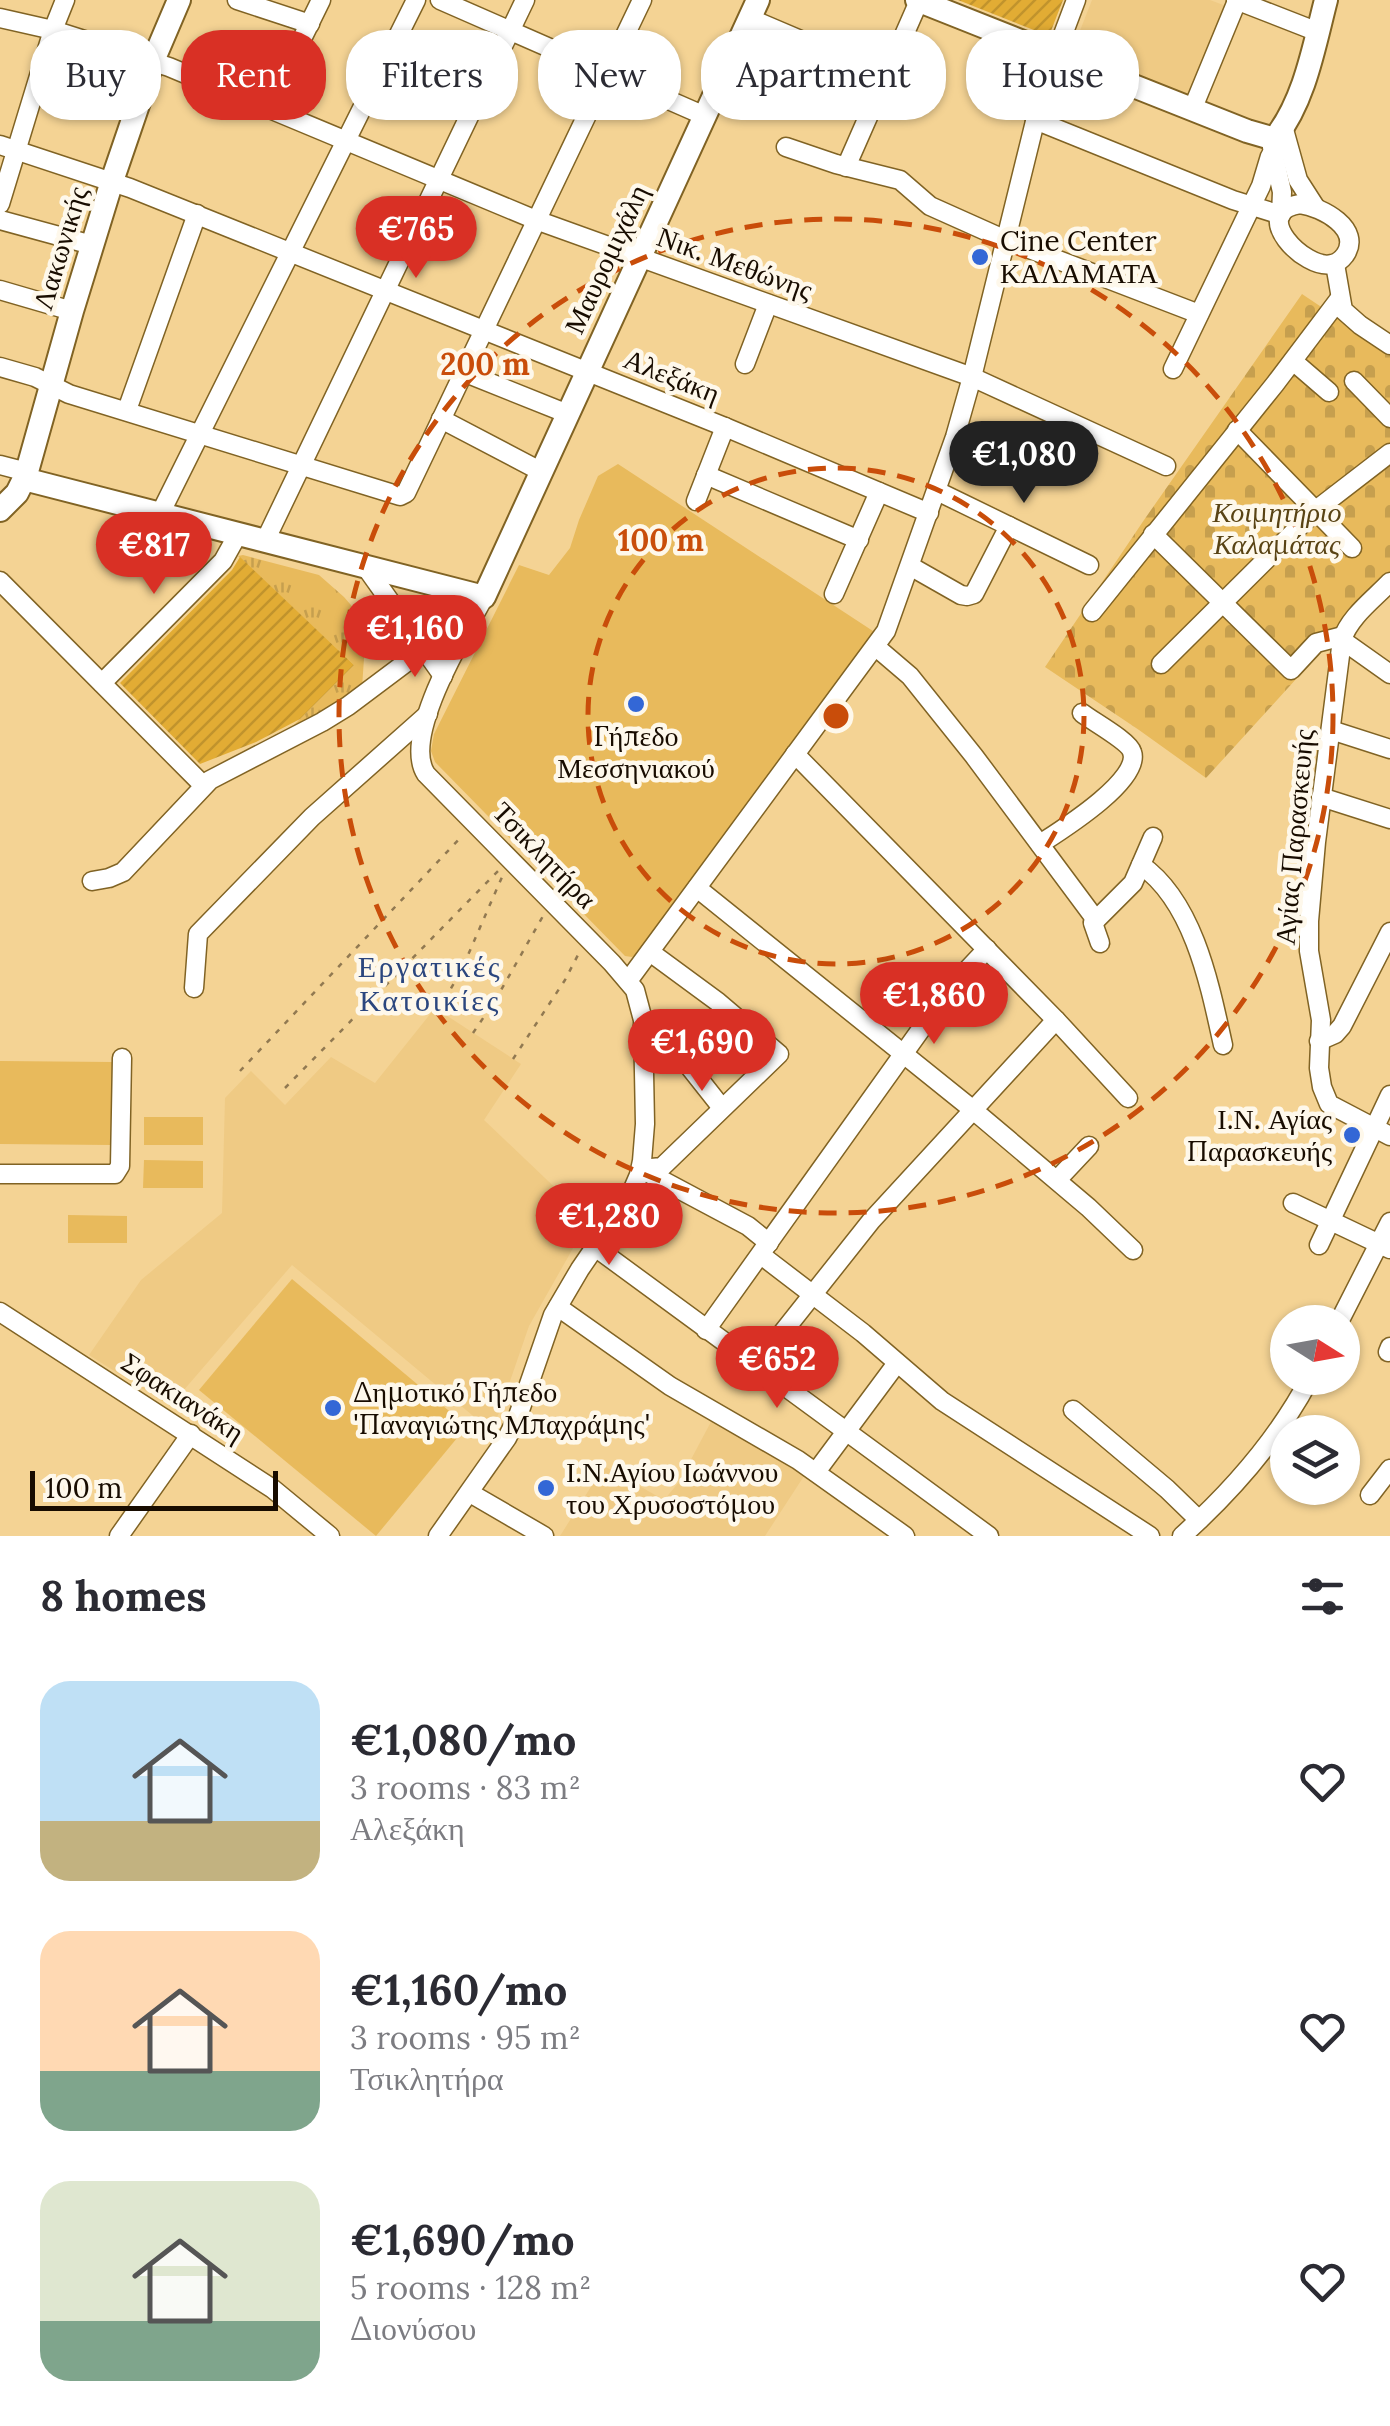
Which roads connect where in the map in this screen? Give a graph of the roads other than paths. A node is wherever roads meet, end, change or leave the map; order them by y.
1 (65, 0) edge
2 (179, 0) edge
3 (238, 0) edge
4 (321, 0) edge
5 (416, 0) edge
6 (440, 0) edge
7 (525, 0) edge
8 (642, 0) edge
9 (918, 0) edge
10 (1076, 0) edge
11 (1236, 0) edge
12 (1326, 0) edge
13 (754, 9) edge
14 (0, 18) edge
15 (310, 24) junction
16 (53, 30) joint
17 (307, 30) edge
18 (508, 30) edge
19 (510, 30) edge
20 (627, 30) edge
21 (795, 30) edge
22 (905, 30) edge
23 (991, 30) edge
24 (1065, 30) edge
25 (1318, 32) junction
26 (161, 42) edge
27 (1139, 89) edge
28 (30, 90) edge
29 (1192, 110) junction
30 (133, 120) edge
31 (296, 120) edge
32 (468, 120) edge
33 (584, 120) edge
34 (702, 120) edge
35 (866, 120) edge
36 (1035, 120) joint
37 (1276, 137) junction
38 (346, 141) junction
39 (786, 147) dead end
40 (8, 148) edge
41 (846, 167) junction
42 (112, 180) junction
43 (440, 180) junction
44 (0, 204) edge
45 (1253, 204) junction
46 (1316, 208) junction
47 (197, 214) junction
48 (1282, 215) junction
49 (0, 220) edge
50 (536, 220) junction
51 (1006, 240) junction
52 (92, 245) junction
53 (290, 252) junction
54 (640, 259) junction
55 (1335, 264) junction
56 (0, 290) edge
57 (385, 290) junction
58 (1340, 298) junction
59 (768, 304) junction
60 (72, 311) junction
61 (1199, 314) junction
62 (484, 330) junction
63 (1390, 345) edge
64 (1293, 361) junction
65 (745, 364) dead end
66 (0, 367) edge
67 (1173, 369) dead end
68 (587, 371) junction
69 (464, 372) junction
70 (972, 377) junction
71 (1354, 381) dead end
72 (52, 386) junction
73 (1329, 392) dead end
74 (127, 410) junction
75 (568, 414) junction
76 (1390, 418) edge
77 (441, 419) junction
78 (725, 427) junction
79 (1237, 430) junction
80 (200, 434) junction
81 (1390, 453) edge
82 (0, 465) edge
83 (301, 466) junction
84 (1166, 466) dead end
85 (542, 472) junction
86 (25, 475) junction
87 (706, 475) junction
88 (938, 491) junction
89 (880, 492) junction
90 (696, 501) dead end
91 (0, 510) edge
92 (1316, 510) junction
93 (929, 513) junction
94 (160, 514) junction
95 (1009, 526) junction
96 (238, 534) junction
97 (1153, 534) junction
98 (859, 540) junction
99 (265, 541) junction
100 (1352, 548) dead end
101 (1089, 565) dead end
102 (365, 566) junction
103 (910, 566) junction
104 (0, 581) edge
105 (1390, 582) edge
106 (834, 594) dead end
107 (484, 597) junction
108 (1222, 602) junction
109 (1092, 612) dead end
110 (1343, 638) junction
111 (876, 647) junction
112 (424, 649) junction
113 (1161, 664) dead end
114 (1390, 674) edge
115 (443, 676) junction
116 (102, 683) junction
117 (428, 714) junction
118 (1082, 714) dead end
119 (1330, 730) junction
120 (1390, 748) edge
121 (795, 754) junction
122 (203, 784) junction
123 (1322, 797) junction
124 (1390, 819) edge
125 (1153, 836) dead end
126 (1040, 844) junction
127 (1142, 865) junction
128 (92, 881) dead end
129 (697, 888) junction
130 (1096, 920) junction
131 (1390, 932) edge
132 (1100, 943) dead end
133 (987, 950) junction
134 (650, 952) junction
135 (628, 981) junction
136 (194, 988) dead end
137 (1056, 1020) junction
138 (644, 1026) junction
139 (1319, 1041) junction
140 (1223, 1045) dead end
141 (904, 1054) junction
142 (122, 1058) dead end
143 (1390, 1095) edge
144 (1128, 1098) dead end
145 (722, 1108) junction
146 (972, 1109) junction
147 (1382, 1132) edge
148 (1090, 1146) dead end
149 (640, 1169) junction
150 (0, 1174) edge
151 (1057, 1180) junction
152 (1293, 1203) dead end
153 (1330, 1220) junction
154 (1390, 1222) edge
155 (1318, 1245) dead end
156 (595, 1247) junction
157 (1385, 1247) edge
158 (765, 1249) junction
159 (1133, 1250) dead end
160 (812, 1294) junction
161 (1349, 1305) edge
162 (558, 1307) junction
163 (0, 1312) edge
164 (706, 1330) junction
165 (897, 1364) junction
166 (756, 1366) junction
167 (1300, 1395) edge
168 (1072, 1410) dead end
169 (846, 1432) junction
170 (192, 1434) junction
171 (1390, 1469) edge
172 (816, 1472) junction
173 (470, 1493) junction
174 (1370, 1495) dead end
175 (1200, 1520) junction
176 (119, 1536) edge
177 (330, 1536) edge
178 (438, 1536) edge
179 (544, 1536) edge
180 (905, 1536) edge
181 (988, 1536) edge
182 (1150, 1536) edge
183 (1182, 1536) edge

1 - 16 street
2 - 26 main road, Λακωνικής
3 - 15 street
4 - 15 street
5 - 38 street
6 - 18 street
7 - 19 street
8 - 20 street
9 - 22 street
9 - 23 main road
10 - 24 street
11 - 25 street
11 - 29 street
12 - 25 main road
13 - 21 street
14 - 16 street, Νικ. Μεθώνης
15 - 17 street
25 - 37 main road
27 - 29 main road
28 - 40 street
29 - 37 main road
30 - 42 main road, Λακωνικής
31 - 38 street, Νικ. Μεθώνης
32 - 43 street
33 - 50 street
34 - 54 main road, Μαυρομιχάλη
35 - 41 street
36 - 45 street
36 - 51 street
37 - 45 street
37 - 46 street
37 - 48 street
38 - 43 street, Νικ. Μεθώνης
38 - 53 street
39 - 41 street
40 - 42 street, Αλεξάκη
40 - 44 street
41 - 51 street
42 - 47 street, Αλεξάκη
42 - 52 main road, Λακωνικής
43 - 50 street, Νικ. Μεθώνης
43 - 57 street
45 - 48 street
45 - 61 street
46 - 48 street
46 - 55 street
47 - 53 street, Αλεξάκη
47 - 74 street
48 - 55 street
49 - 52 street
50 - 54 street, Νικ. Μεθώνης
50 - 62 street
51 - 61 street
51 - 70 street
52 - 60 main road, Λακωνικής
53 - 57 street, Αλεξάκη
53 - 80 street
54 - 59 street, Νικ. Μεθώνης
54 - 68 main road, Μαυρομιχάλη
55 - 58 street
56 - 60 street
57 - 62 street, Αλεξάκη
57 - 83 street
58 - 63 street
58 - 64 street
59 - 65 street
59 - 70 street, Νικ. Μεθώνης
60 - 72 main road, Λακωνικής
61 - 67 street
62 - 68 street, Αλεξάκη
62 - 69 street
64 - 73 street
64 - 79 street
66 - 72 street
68 - 75 main road, Μαυρομιχάλη
68 - 78 street, Αλεξάκη
69 - 75 street
69 - 77 street
70 - 84 street, Νικ. Μεθώνης
70 - 88 street
71 - 76 street
72 - 74 street
72 - 86 main road, Λακωνικής
74 - 80 street
75 - 85 main road, Μαυρομιχάλη
77 - 83 street
77 - 85 street
78 - 87 street
78 - 89 street, Αλεξάκη
79 - 92 street
79 - 97 street
80 - 83 street
80 - 94 street
81 - 92 street
82 - 86 street
83 - 99 street
85 - 107 main road, Μαυρομιχάλη
86 - 91 main road, Λακωνικής
86 - 94 main road
87 - 90 street
87 - 98 street
88 - 93 street
88 - 95 street
89 - 93 street, Αλεξάκη
89 - 98 street
92 - 100 street
92 - 108 street
93 - 103 street
94 - 96 main road
95 - 101 street
95 - 103 street
96 - 99 main road
96 - 116 street
97 - 108 street
97 - 109 street
98 - 106 street
99 - 102 main road
102 - 107 main road
102 - 112 street
103 - 111 street
104 - 116 street
105 - 110 street
107 - 115 street
108 - 110 street
108 - 113 street
110 - 114 street
110 - 119 street, Αγίας Παρασκευής
111 - 121 street
111 - 126 street
112 - 115 street
112 - 122 street
115 - 117 street
116 - 122 street
117 - 135 street, Τσικλητήρα
117 - 136 street
118 - 126 street
119 - 120 street
119 - 123 street, Αγίας Παρασκευής
121 - 129 street
121 - 133 street
122 - 128 street
123 - 124 street
123 - 139 street, Αγίας Παρασκευής
125 - 127 street
126 - 130 street
127 - 130 street
127 - 140 street
129 - 134 street
129 - 141 street
130 - 132 street
131 - 139 street
133 - 137 street
133 - 141 street
134 - 135 street
134 - 145 street
135 - 138 street
137 - 144 street
137 - 146 street
138 - 145 street
138 - 149 street
139 - 147 street, Αγίας Παρασκευής
141 - 146 street
141 - 158 street
142 - 150 street
143 - 147 street
145 - 149 street
146 - 151 street
146 - 160 street
147 - 153 street
148 - 151 street
149 - 156 street
149 - 158 street
151 - 159 street
152 - 153 street
153 - 155 street
153 - 157 street
154 - 157 street
156 - 162 street
156 - 164 street
157 - 161 street
158 - 160 street
158 - 164 street
160 - 165 street
160 - 166 street
162 - 172 street
162 - 173 street
163 - 170 street, Σφακιανάκη
164 - 166 street
165 - 169 street
165 - 182 street
166 - 169 street
167 - 175 street
168 - 175 street
169 - 172 street
169 - 181 street
170 - 176 street
170 - 177 street, Σφακιανάκη
171 - 174 street
172 - 180 street
173 - 178 street
173 - 179 street
175 - 183 street

